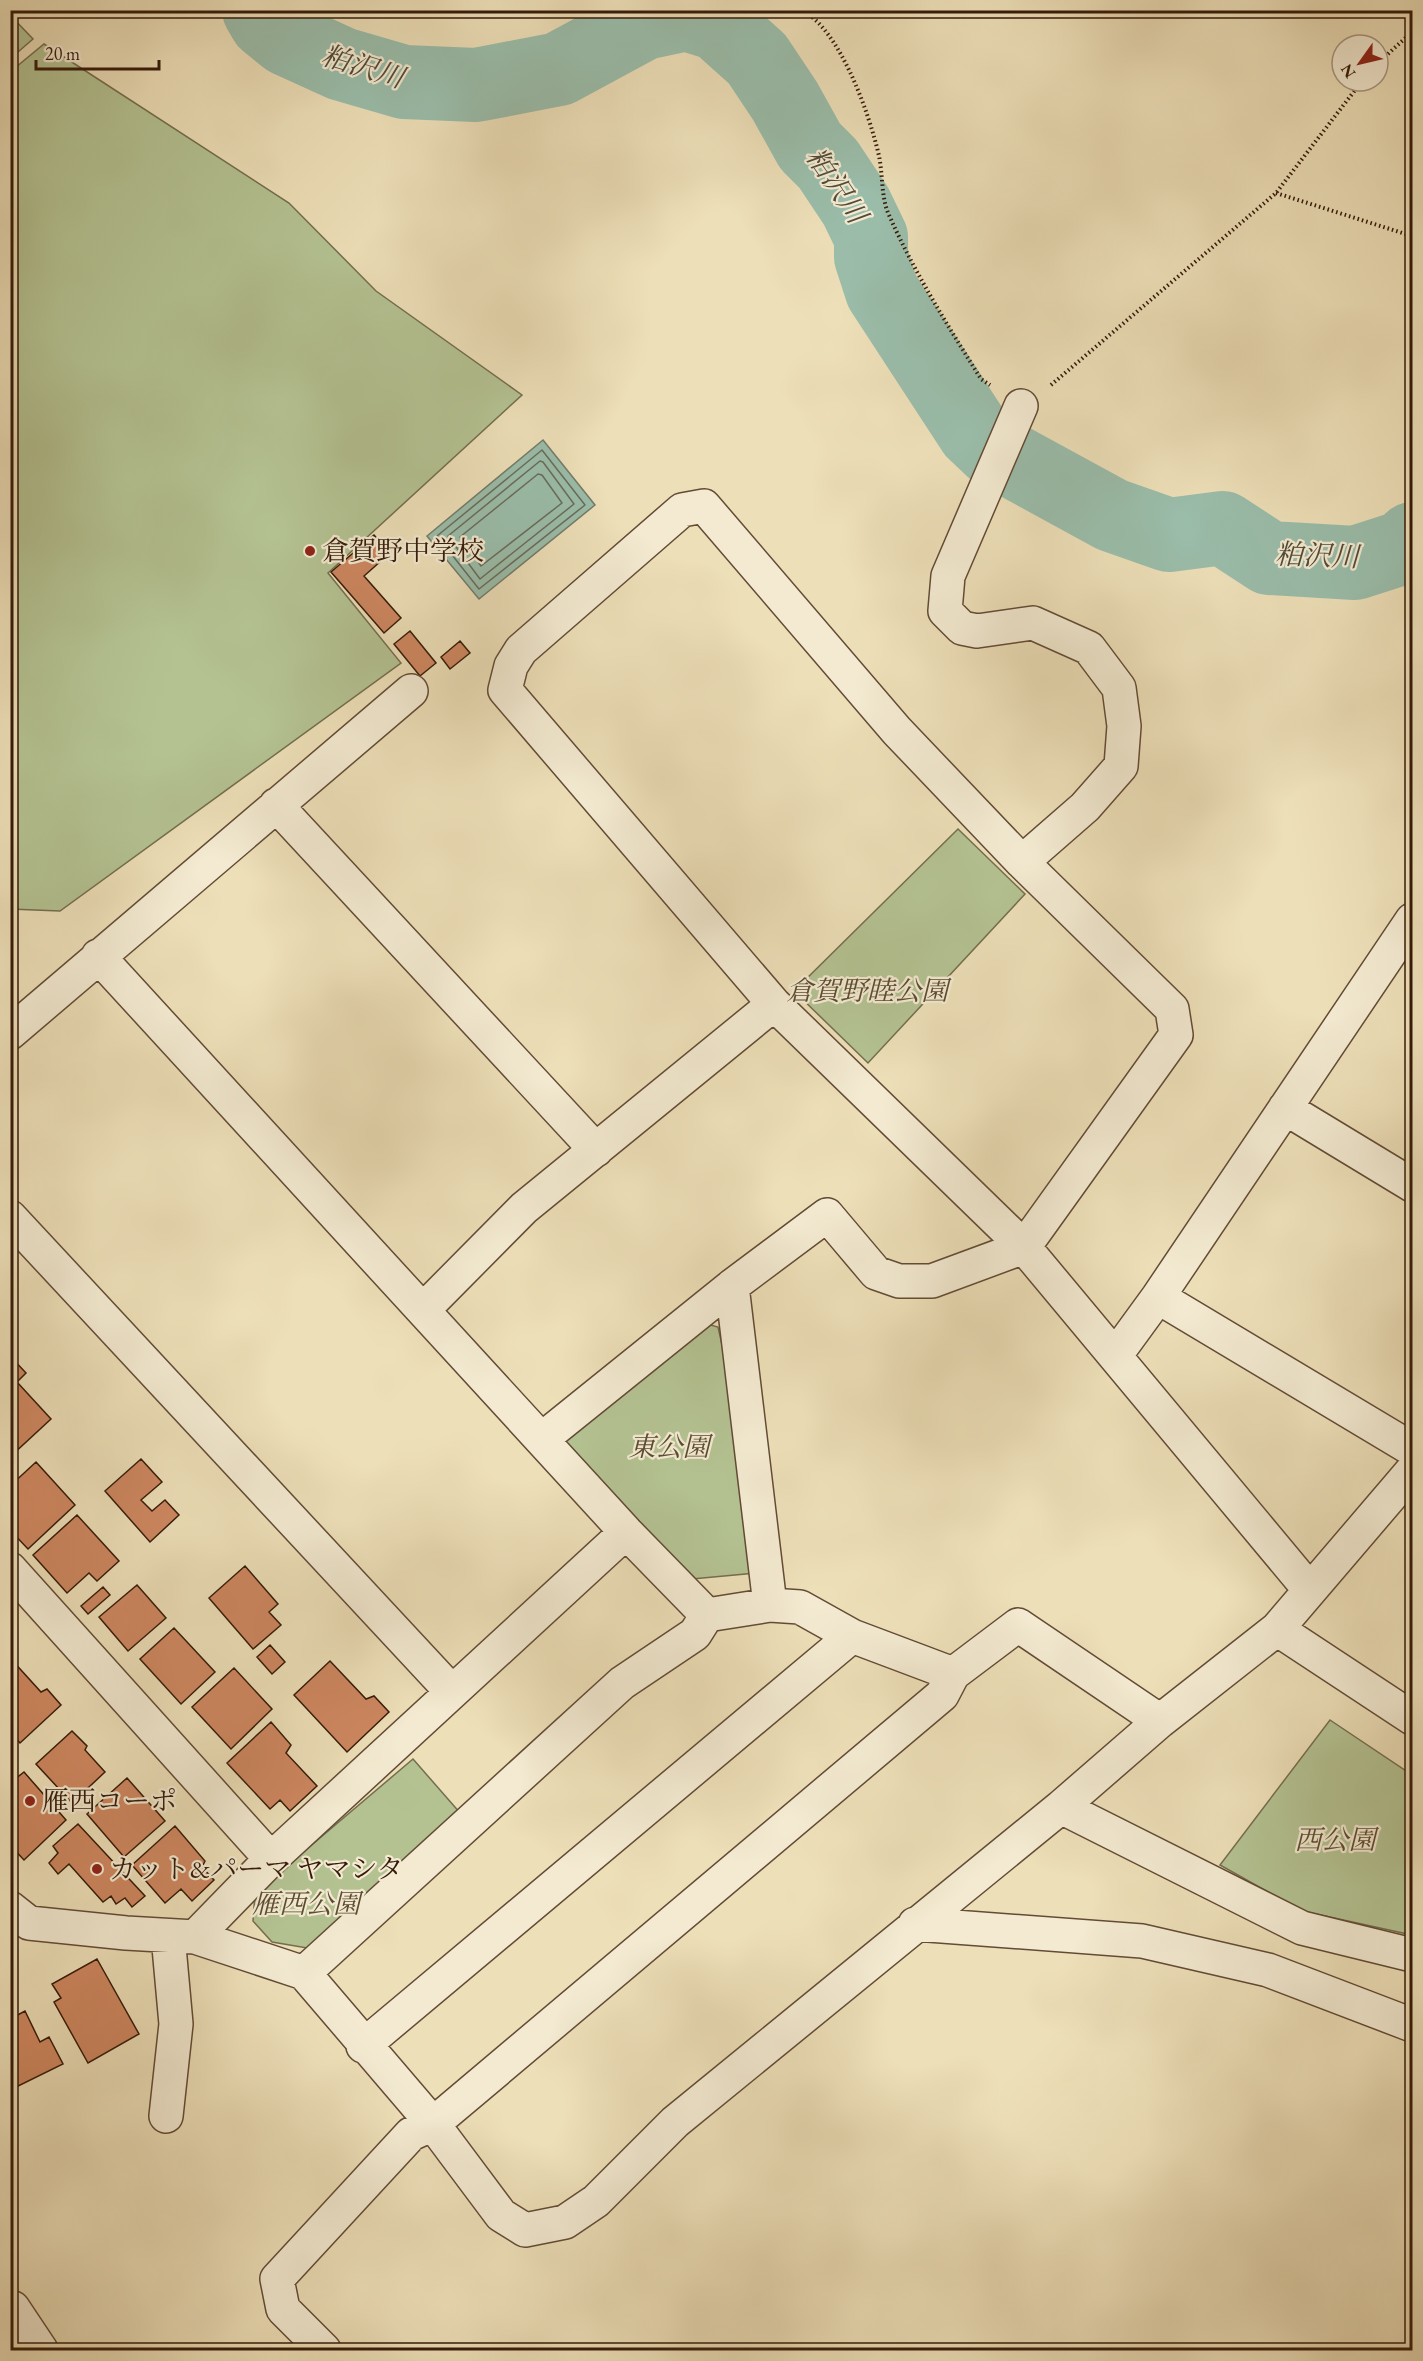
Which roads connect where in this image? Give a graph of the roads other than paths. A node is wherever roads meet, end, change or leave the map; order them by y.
1 (1021, 406) road end
2 (411, 691) dead end
3 (276, 805) junction
4 (1022, 862) junction
5 (1413, 920) edge
6 (98, 956) junction
7 (774, 1004) junction
8 (10, 1033) edge
9 (1285, 1108) junction
10 (596, 1150) junction
11 (1413, 1185) edge
12 (10, 1217) edge
13 (1024, 1247) junction
14 (732, 1286) junction
15 (1158, 1297) junction
16 (423, 1310) junction
17 (1115, 1356) junction
18 (543, 1439) junction
19 (1413, 1449) edge
20 (1413, 1471) edge
21 (626, 1532) junction
22 (10, 1569) edge
23 (1309, 1589) junction
24 (770, 1605) junction
25 (707, 1615) junction
26 (1277, 1629) junction
27 (852, 1636) junction
28 (953, 1674) junction
29 (452, 1692) junction
30 (1413, 1718) edge
31 (1160, 1720) junction
32 (1061, 1807) junction
33 (271, 1859) junction
34 (17, 1922) edge
35 (915, 1924) junction
36 (182, 1936) junction
37 (1413, 1955) edge
38 (304, 1973) junction
39 (1413, 2025) edge
40 (363, 2046) junction
41 (166, 2116) dead end
42 (433, 2124) junction
43 (11, 2307) edge
44 (41, 2350) edge
45 (324, 2350) edge

1 - 4 street
2 - 3 street
3 - 6 street
3 - 10 street
4 - 7 street
4 - 13 street
5 - 9 street
6 - 8 street
6 - 16 street
7 - 10 street
7 - 13 street
9 - 11 street
9 - 15 street
10 - 16 street
12 - 29 street
13 - 14 street
13 - 17 street
14 - 18 street
14 - 24 street
15 - 17 street
15 - 19 street
16 - 18 street
17 - 23 street
18 - 21 street
20 - 23 street
21 - 25 street
21 - 29 street
22 - 33 street
23 - 26 street
24 - 25 street
24 - 27 street
25 - 38 street
26 - 30 street
26 - 31 street
27 - 28 street
27 - 40 street
28 - 31 street
28 - 42 street
29 - 33 street
31 - 32 street
32 - 35 street
32 - 37 street
33 - 36 street
34 - 36 street
35 - 39 street
35 - 42 street
36 - 38 street
36 - 41 street
38 - 40 street
40 - 42 street
42 - 45 street
43 - 44 street

